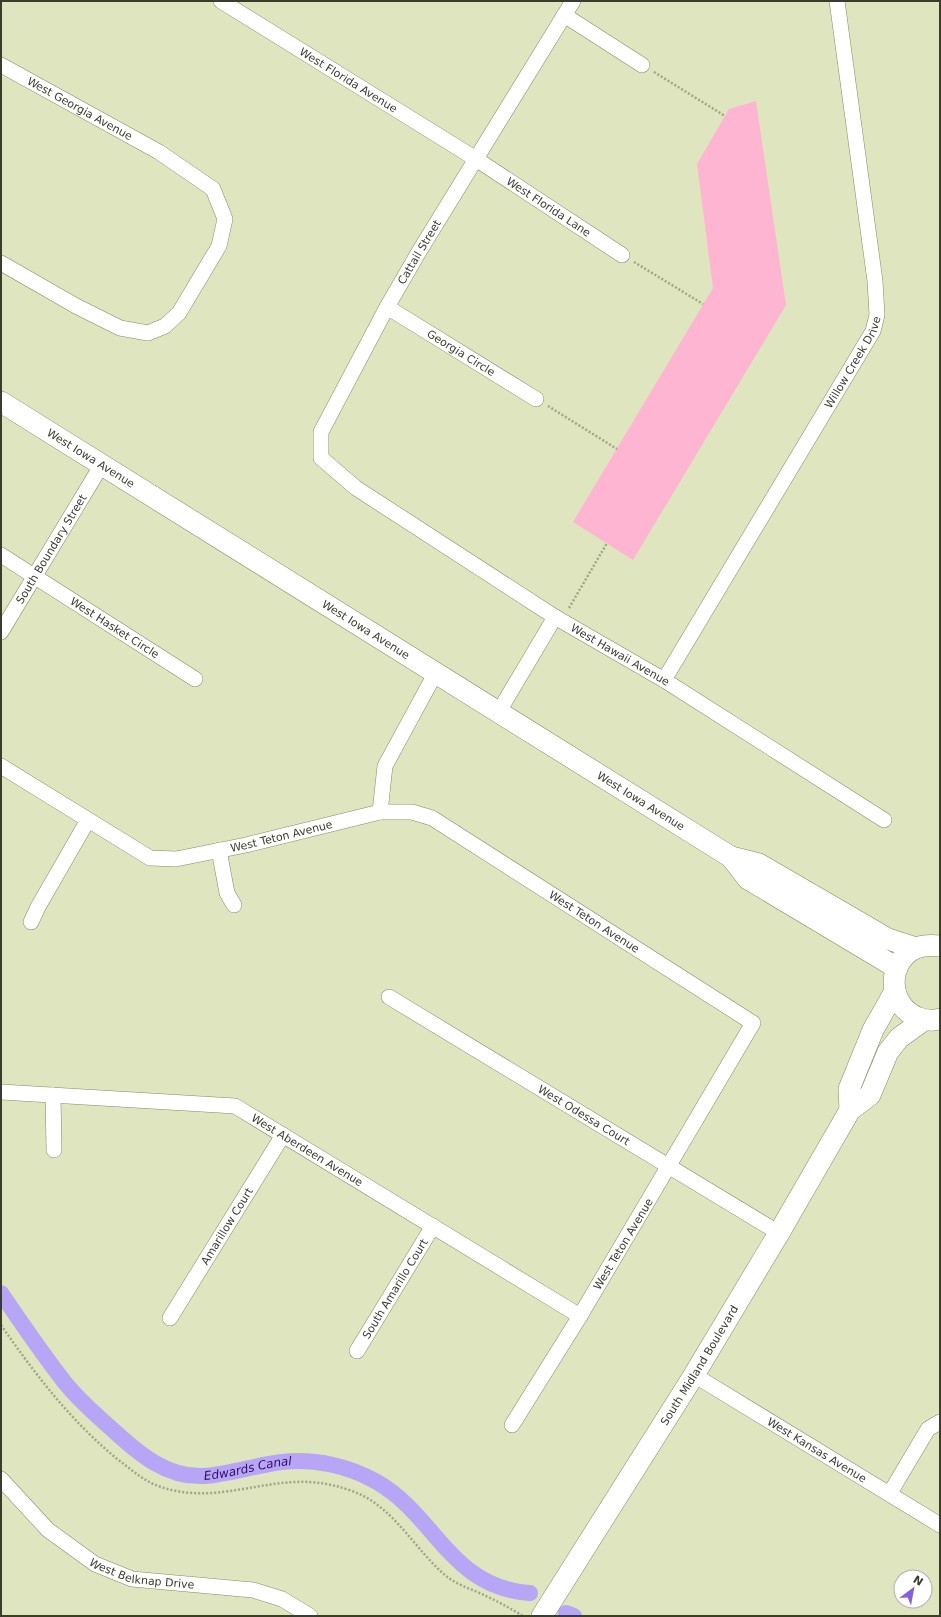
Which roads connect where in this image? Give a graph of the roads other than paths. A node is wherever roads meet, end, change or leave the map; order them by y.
1 (220, 1) edge
2 (573, 1) edge
3 (837, 1) edge
4 (564, 15) junction
5 (1, 65) edge
6 (642, 65) road end
7 (476, 159) junction
8 (622, 255) road end
9 (1, 263) edge
10 (387, 307) junction
11 (536, 398) road end
12 (1, 402) edge
13 (101, 466) junction
14 (356, 488) joint
15 (1, 555) edge
16 (34, 577) junction
17 (558, 619) junction
18 (1, 632) edge
19 (435, 674) junction
20 (194, 679) dead end
21 (664, 680) junction
22 (498, 713) junction
23 (1, 766) edge
24 (380, 812) junction
25 (88, 820) junction
26 (884, 820) dead end
27 (218, 850) junction
28 (731, 857) junction
29 (234, 905) dead end
30 (31, 922) dead end
31 (939, 945) edge
32 (916, 948) junction
33 (897, 968) junction
34 (895, 991) junction
35 (389, 997) dead end
36 (932, 1020) edge
37 (1, 1092) edge
38 (53, 1095) junction
39 (850, 1110) junction
40 (284, 1135) junction
41 (54, 1150) dead end
42 (669, 1168) junction
43 (433, 1226) junction
44 (779, 1233) junction
45 (580, 1316) junction
46 (170, 1318) dead end
47 (357, 1351) dead end
48 (694, 1375) junction
49 (940, 1422) edge
50 (512, 1425) dead end
51 (1, 1479) edge
52 (890, 1493) junction
53 (940, 1525) edge
54 (310, 1616) edge
55 (542, 1616) edge

1 - 7 street, West Florida Avenue
2 - 4 street, Cattail Street
3 - 21 street, Willow Creek Drive
4 - 6 street
4 - 7 street, Cattail Street
5 - 9 street, West Georgia Avenue
7 - 8 street, West Florida Lane
7 - 10 street, Cattail Street
10 - 11 street, Georgia Circle
10 - 14 street, Cattail Street
12 - 13 street, West Iowa Avenue
13 - 16 street, South Boundary Street
13 - 19 street, West Iowa Avenue
14 - 17 street, West Hawaii Avenue
15 - 16 street, West Hasket Circle
16 - 18 street, South Boundary Street
16 - 20 street, West Hasket Circle
17 - 21 street, West Hawaii Avenue
17 - 22 street
19 - 22 street, West Iowa Avenue
19 - 24 street
21 - 26 street, West Hawaii Avenue
22 - 28 street, West Iowa Avenue
23 - 25 street, West Teton Avenue
24 - 27 street, West Teton Avenue
24 - 42 street, West Teton Avenue
25 - 27 street, West Teton Avenue
25 - 30 street
27 - 29 street
28 - 32 street, West Iowa Avenue
28 - 33 street, West Iowa Avenue
31 - 32 street
32 - 33 street
33 - 34 street
34 - 36 street
34 - 39 street
35 - 42 street, West Odessa Court
36 - 39 street, South Midland Boulevard
37 - 38 street, West Aberdeen Avenue
38 - 40 street, West Aberdeen Avenue
38 - 41 street
39 - 44 street, South Midland Boulevard
40 - 43 street, West Aberdeen Avenue
40 - 46 street, Amarillow Court
42 - 44 street, West Odessa Court
42 - 45 street, West Teton Avenue
43 - 45 street, West Aberdeen Avenue
43 - 47 street, South Amarillo Court
44 - 48 street, South Midland Boulevard
45 - 50 street, West Teton Avenue
48 - 52 street, West Kansas Avenue
48 - 55 street, South Midland Boulevard
49 - 52 street
51 - 54 street, West Belknap Drive
52 - 53 street, West Kansas Avenue

